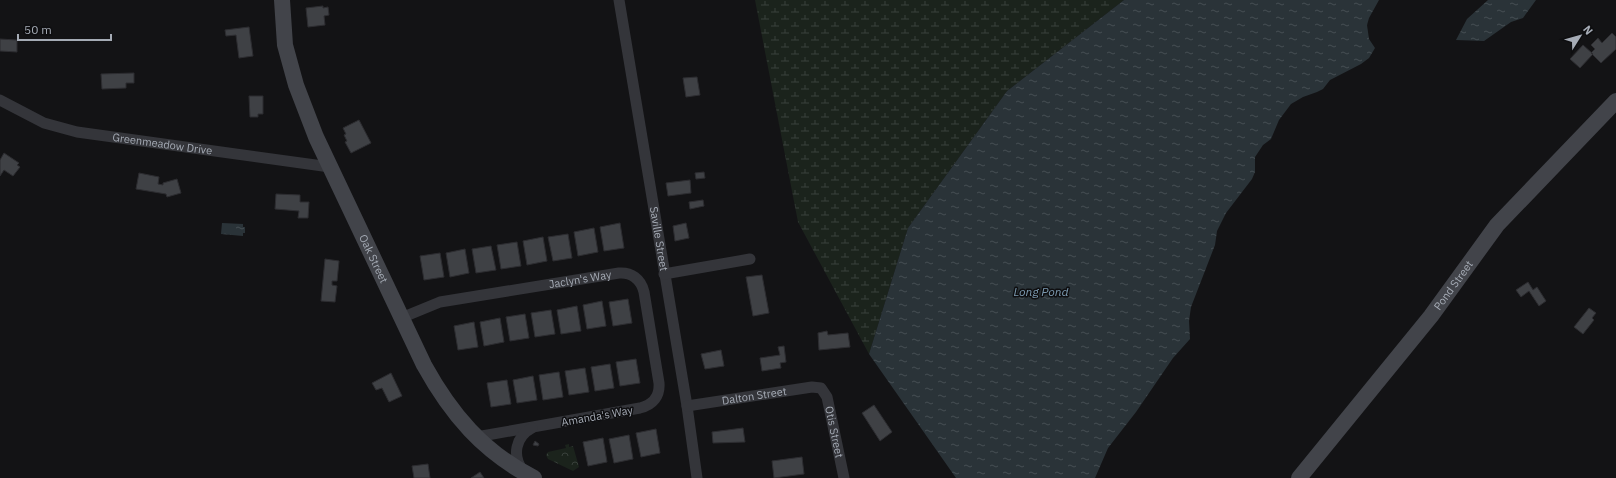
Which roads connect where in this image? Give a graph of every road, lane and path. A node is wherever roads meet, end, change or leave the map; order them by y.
1 (282, 0) edge
2 (619, 0) edge
3 (0, 100) edge
4 (1616, 101) edge
5 (330, 167) junction
6 (750, 258) dead end
7 (664, 274) junction
8 (402, 318) junction
9 (821, 388) joint
10 (655, 399) joint
11 (687, 406) junction
12 (536, 426) junction
13 (476, 437) junction
14 (530, 476) edge
15 (697, 478) edge
16 (844, 478) edge
17 (1299, 478) edge

1 - 5 street, Oak Street
2 - 7 street, Saville Street
3 - 5 street, Greenmeadow Drive
4 - 17 street, Pond Street
5 - 8 street, Oak Street
6 - 7 street
7 - 11 street, Saville Street
8 - 10 street, Jaclyn's Way
8 - 13 street, Oak Street
9 - 11 street, Dalton Street
9 - 16 street, Otis Street
10 - 12 street, Amanda's Way
11 - 15 street, Saville Street
12 - 13 street, Amanda's Way
12 - 14 street, Amanda's Way
13 - 14 street, Oak Street

